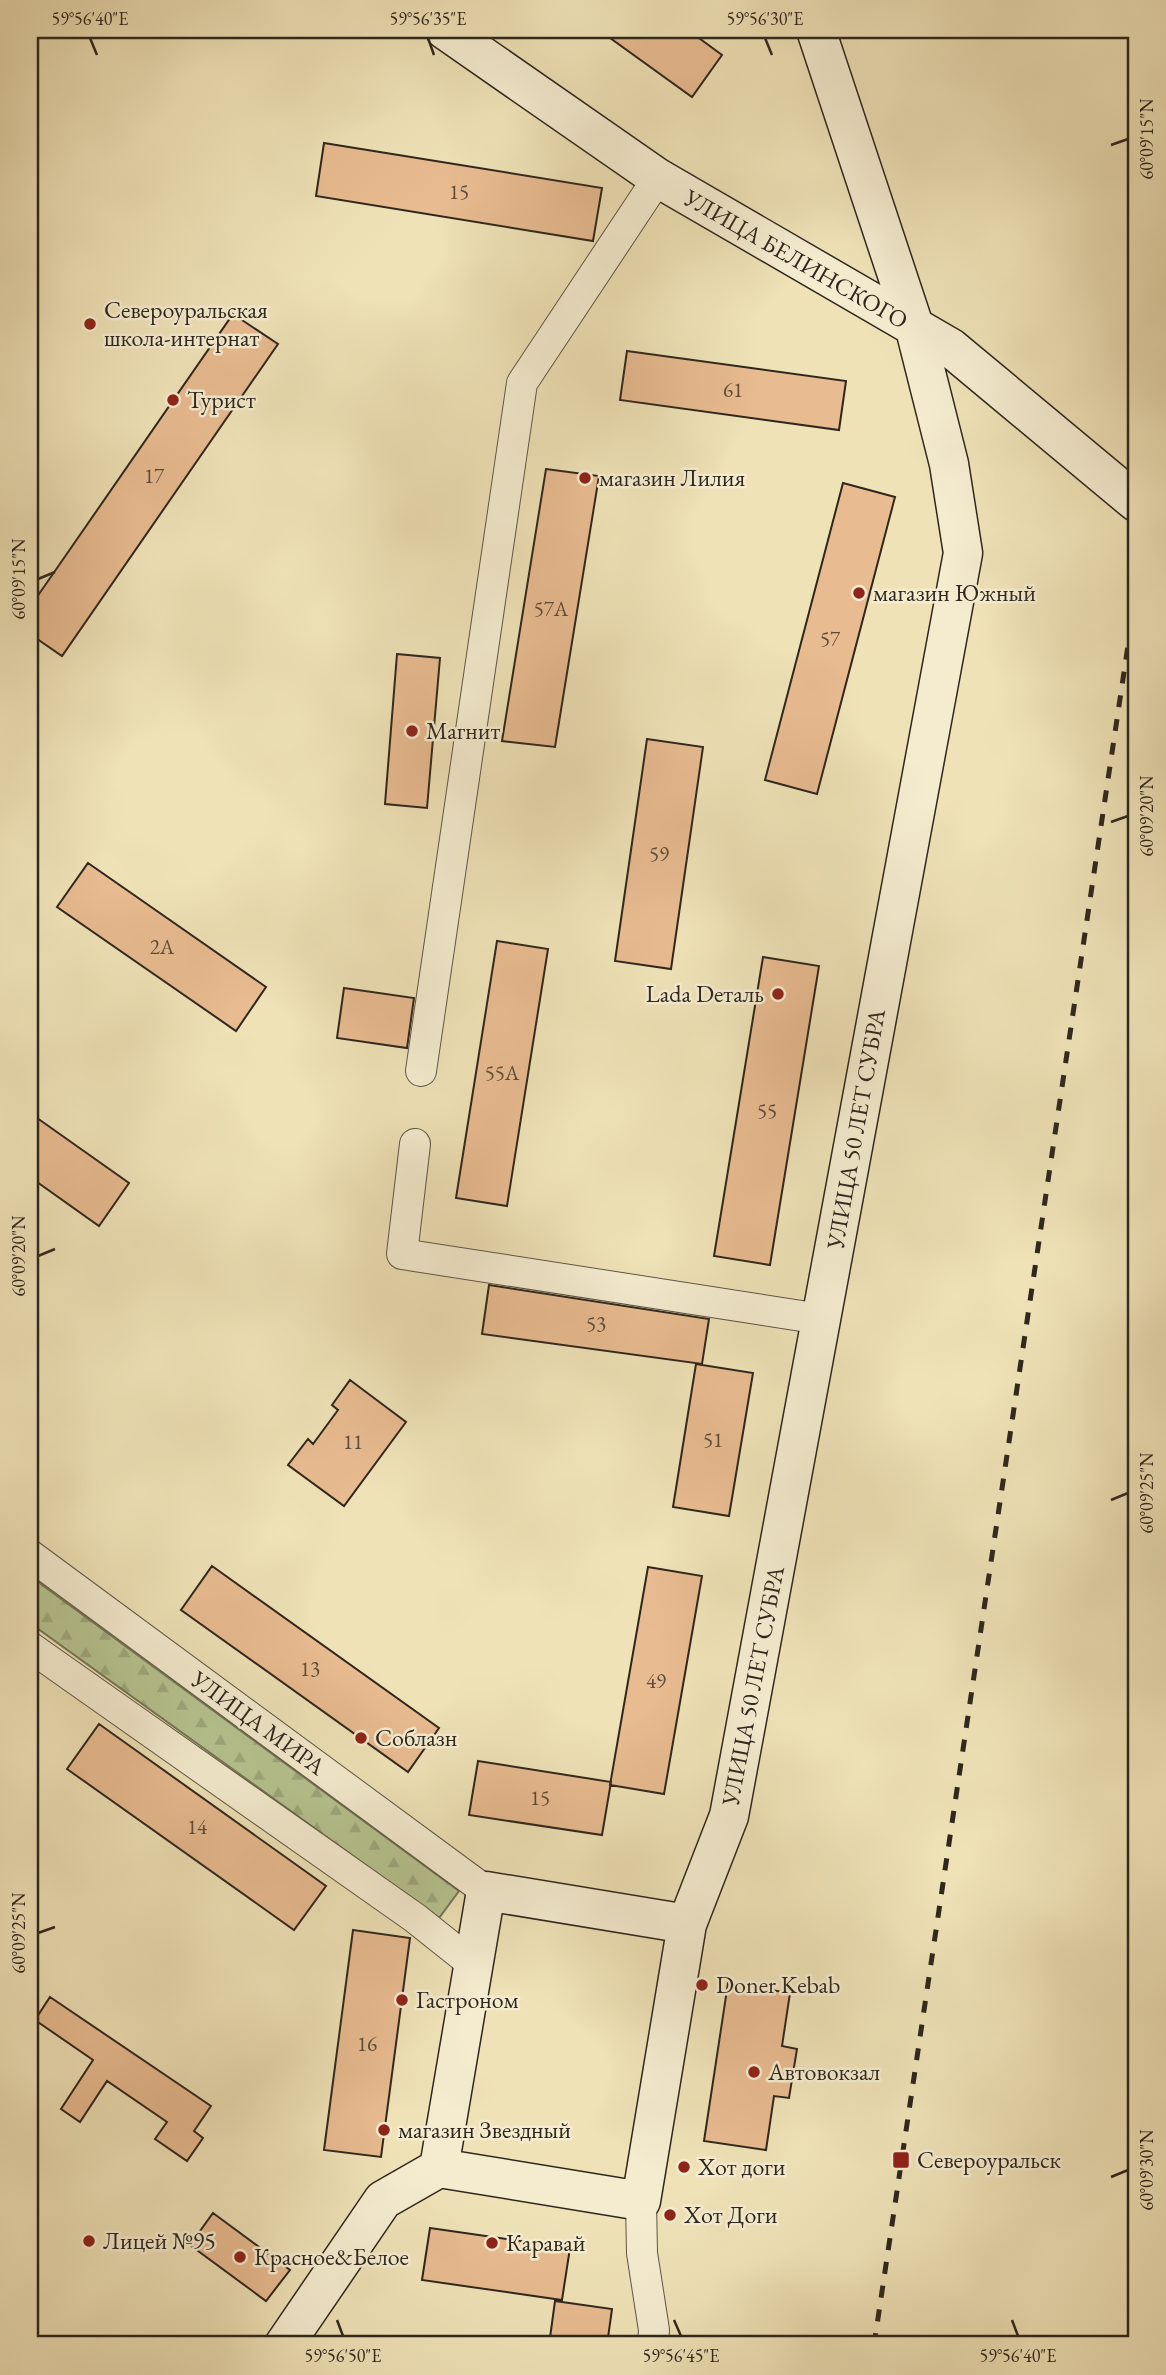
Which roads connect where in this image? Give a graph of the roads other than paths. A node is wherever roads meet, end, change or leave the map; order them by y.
1 (445, 30) edge
2 (816, 30) edge
3 (658, 178) junction
4 (915, 329) junction
5 (1136, 502) edge
6 (421, 1071) dead end
7 (415, 1144) dead end
8 (821, 1319) junction
9 (30, 1555) edge
10 (30, 1647) edge
11 (486, 1891) junction
12 (687, 1924) junction
13 (474, 1965) junction
14 (439, 2168) junction
15 (641, 2201) junction
16 (284, 2345) edge
17 (653, 2345) edge

1 - 3 street, УЛИЦА БЕЛИНСКОГО
2 - 4 street, УЛИЦА 50 ЛЕТ СУБРА
3 - 4 street, УЛИЦА БЕЛИНСКОГО
3 - 6 street
4 - 5 street, УЛИЦА БЕЛИНСКОГО
4 - 8 street, УЛИЦА 50 ЛЕТ СУБРА
7 - 8 street
8 - 12 street, УЛИЦА 50 ЛЕТ СУБРА
9 - 11 street, УЛИЦА МИРА
10 - 13 street
11 - 12 street
11 - 13 street
12 - 15 street, УЛИЦА 50 ЛЕТ СУБРА
13 - 14 street
14 - 15 street
14 - 16 street
15 - 17 street

